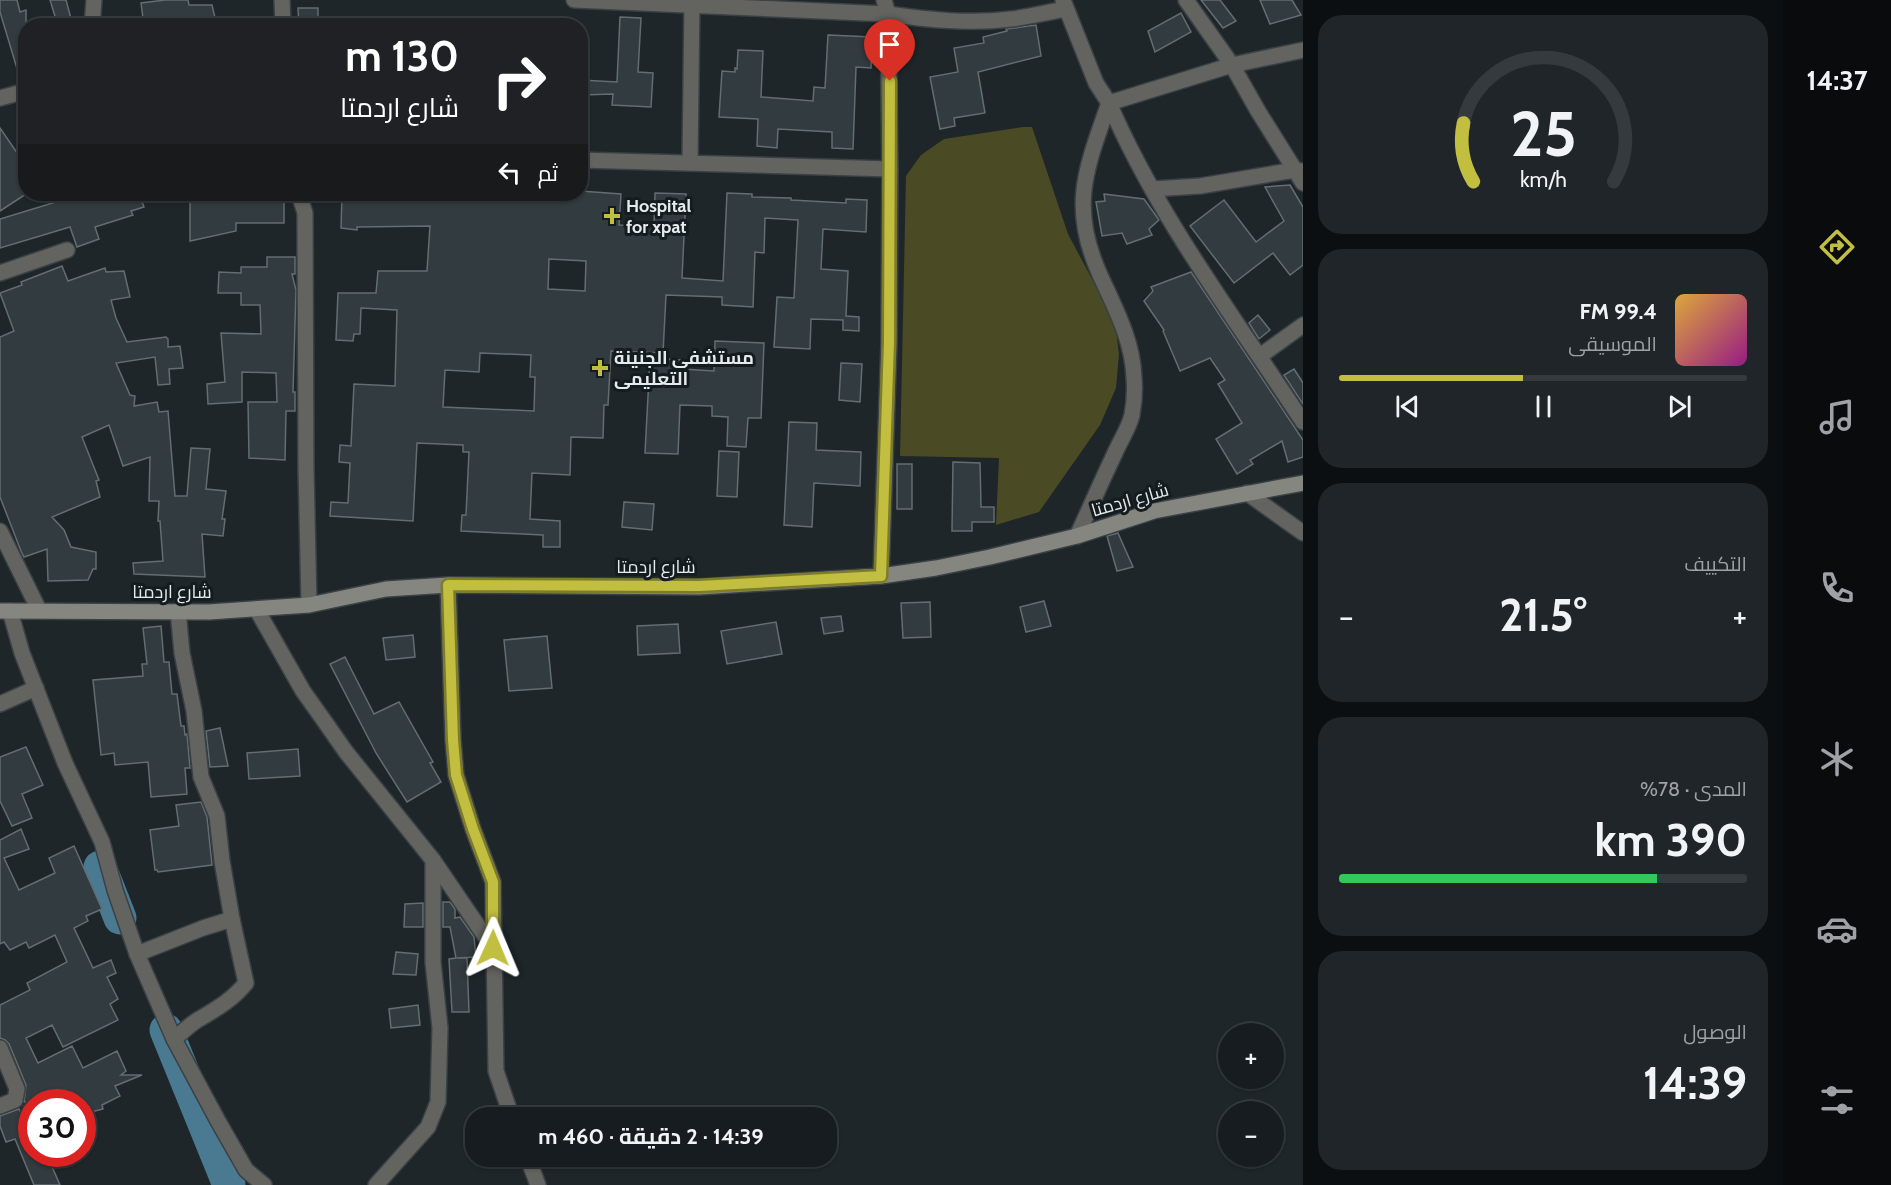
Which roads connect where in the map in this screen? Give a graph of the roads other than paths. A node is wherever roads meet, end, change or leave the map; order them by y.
1 (94, 0) edge
2 (282, 0) edge
3 (574, 0) edge
4 (1186, 0) edge
5 (692, 2) edge
6 (1065, 5) edge
7 (886, 7) edge
8 (93, 18) edge
9 (283, 18) edge
10 (1303, 50) edge
11 (1232, 65) junction
12 (18, 93) edge
13 (0, 98) edge
14 (1109, 103) junction
15 (588, 160) edge
16 (690, 163) junction
17 (890, 168) junction
18 (1300, 175) edge
19 (1152, 189) junction
20 (301, 201) edge
21 (68, 250) dead end
22 (0, 273) edge
23 (1303, 325) edge
24 (1260, 356) junction
25 (1303, 422) edge
26 (1303, 483) edge
27 (1247, 493) junction
28 (0, 531) edge
29 (1303, 533) edge
30 (1077, 536) junction
31 (881, 576) junction
32 (448, 585) junction
33 (309, 605) junction
34 (39, 610) junction
35 (257, 610) junction
36 (5, 611) edge
37 (178, 611) junction
38 (36, 688) junction
39 (0, 704) edge
40 (433, 860) junction
41 (232, 920) junction
42 (493, 948) junction
43 (137, 954) junction
44 (174, 1039) junction
45 (0, 1048) edge
46 (0, 1106) edge
47 (508, 1107) edge
48 (531, 1167) edge
49 (264, 1185) edge
50 (376, 1185) edge
51 (538, 1185) edge

1 - 8 street
2 - 9 street
3 - 5 street
4 - 11 street
5 - 7 street
5 - 16 street
6 - 7 street
6 - 14 street
7 - 17 street
10 - 11 street
11 - 14 street
11 - 18 street
12 - 13 street
14 - 19 street
14 - 30 street
15 - 16 street
16 - 17 street
17 - 31 street
18 - 19 street
19 - 24 street
20 - 33 street
21 - 22 street
23 - 24 street
24 - 25 street
26 - 27 main road, شارع اردمتا
27 - 29 street
27 - 30 main road, شارع اردمتا
28 - 34 street
30 - 31 main road, شارع اردمتا
31 - 32 main road, شارع اردمتا
32 - 33 main road, شارع اردمتا
32 - 42 street
33 - 35 main road, شارع اردمتا
34 - 36 main road, شارع اردمتا
34 - 37 main road, شارع اردمتا
35 - 37 main road, شارع اردمتا
35 - 40 street
36 - 38 street
37 - 41 street
38 - 39 street
38 - 43 street
40 - 42 street
40 - 50 street
41 - 43 street
41 - 44 street
42 - 47 street
43 - 44 street
44 - 49 street
45 - 46 street
48 - 51 street

